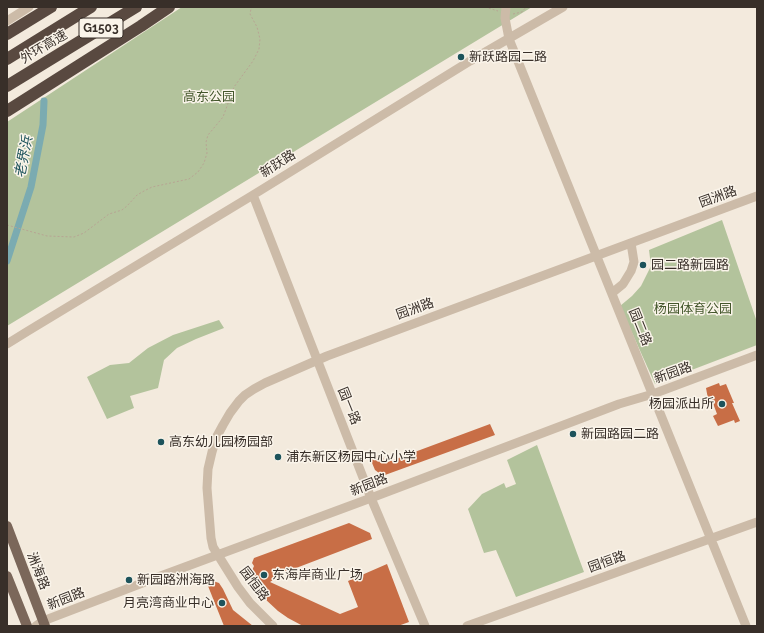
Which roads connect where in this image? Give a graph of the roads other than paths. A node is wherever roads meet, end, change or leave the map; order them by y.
1 (29, 7) edge
2 (51, 7) edge
3 (91, 7) edge
4 (136, 7) edge
5 (169, 7) edge
6 (506, 7) edge
7 (563, 7) edge
8 (7, 21) edge
9 (7, 34) edge
10 (509, 39) junction
11 (7, 59) edge
12 (7, 86) edge
13 (7, 111) edge
14 (253, 195) junction
15 (757, 196) edge
16 (631, 243) junction
17 (597, 256) junction
18 (612, 292) junction
19 (7, 344) edge
20 (757, 355) edge
21 (317, 361) junction
22 (653, 394) junction
23 (371, 498) junction
24 (757, 522) edge
25 (7, 526) edge
26 (711, 539) junction
27 (217, 554) junction
28 (7, 576) edge
29 (42, 624) edge
30 (27, 626) edge
31 (273, 626) edge
32 (425, 626) edge
33 (466, 626) edge
34 (746, 626) edge

1 - 8 street
2 - 9 highway
3 - 11 highway, 外环高速 / G1503
4 - 12 highway, 外环高速 / G1503
5 - 13 highway
6 - 10 street, 园二路
7 - 10 street, 新跃路
10 - 14 street, 新跃路
10 - 17 street, 园二路
14 - 19 street, 新跃路
14 - 21 street, 园一路
15 - 16 street, 园洲路
16 - 17 street, 园洲路
16 - 18 street
17 - 18 street, 园二路
17 - 21 street, 园洲路
18 - 22 street, 园二路
20 - 22 street, 新园路
21 - 23 street, 园一路
21 - 27 street, 园洲路
22 - 23 street, 新园路
22 - 26 street, 园二路
23 - 27 street, 新园路
23 - 32 street, 园一路
24 - 26 street, 园恒路
25 - 29 main road, 洲海路
26 - 33 street, 园恒路
26 - 34 street, 园二路
27 - 29 street, 新园路
27 - 31 street, 园恒路
28 - 30 main road

